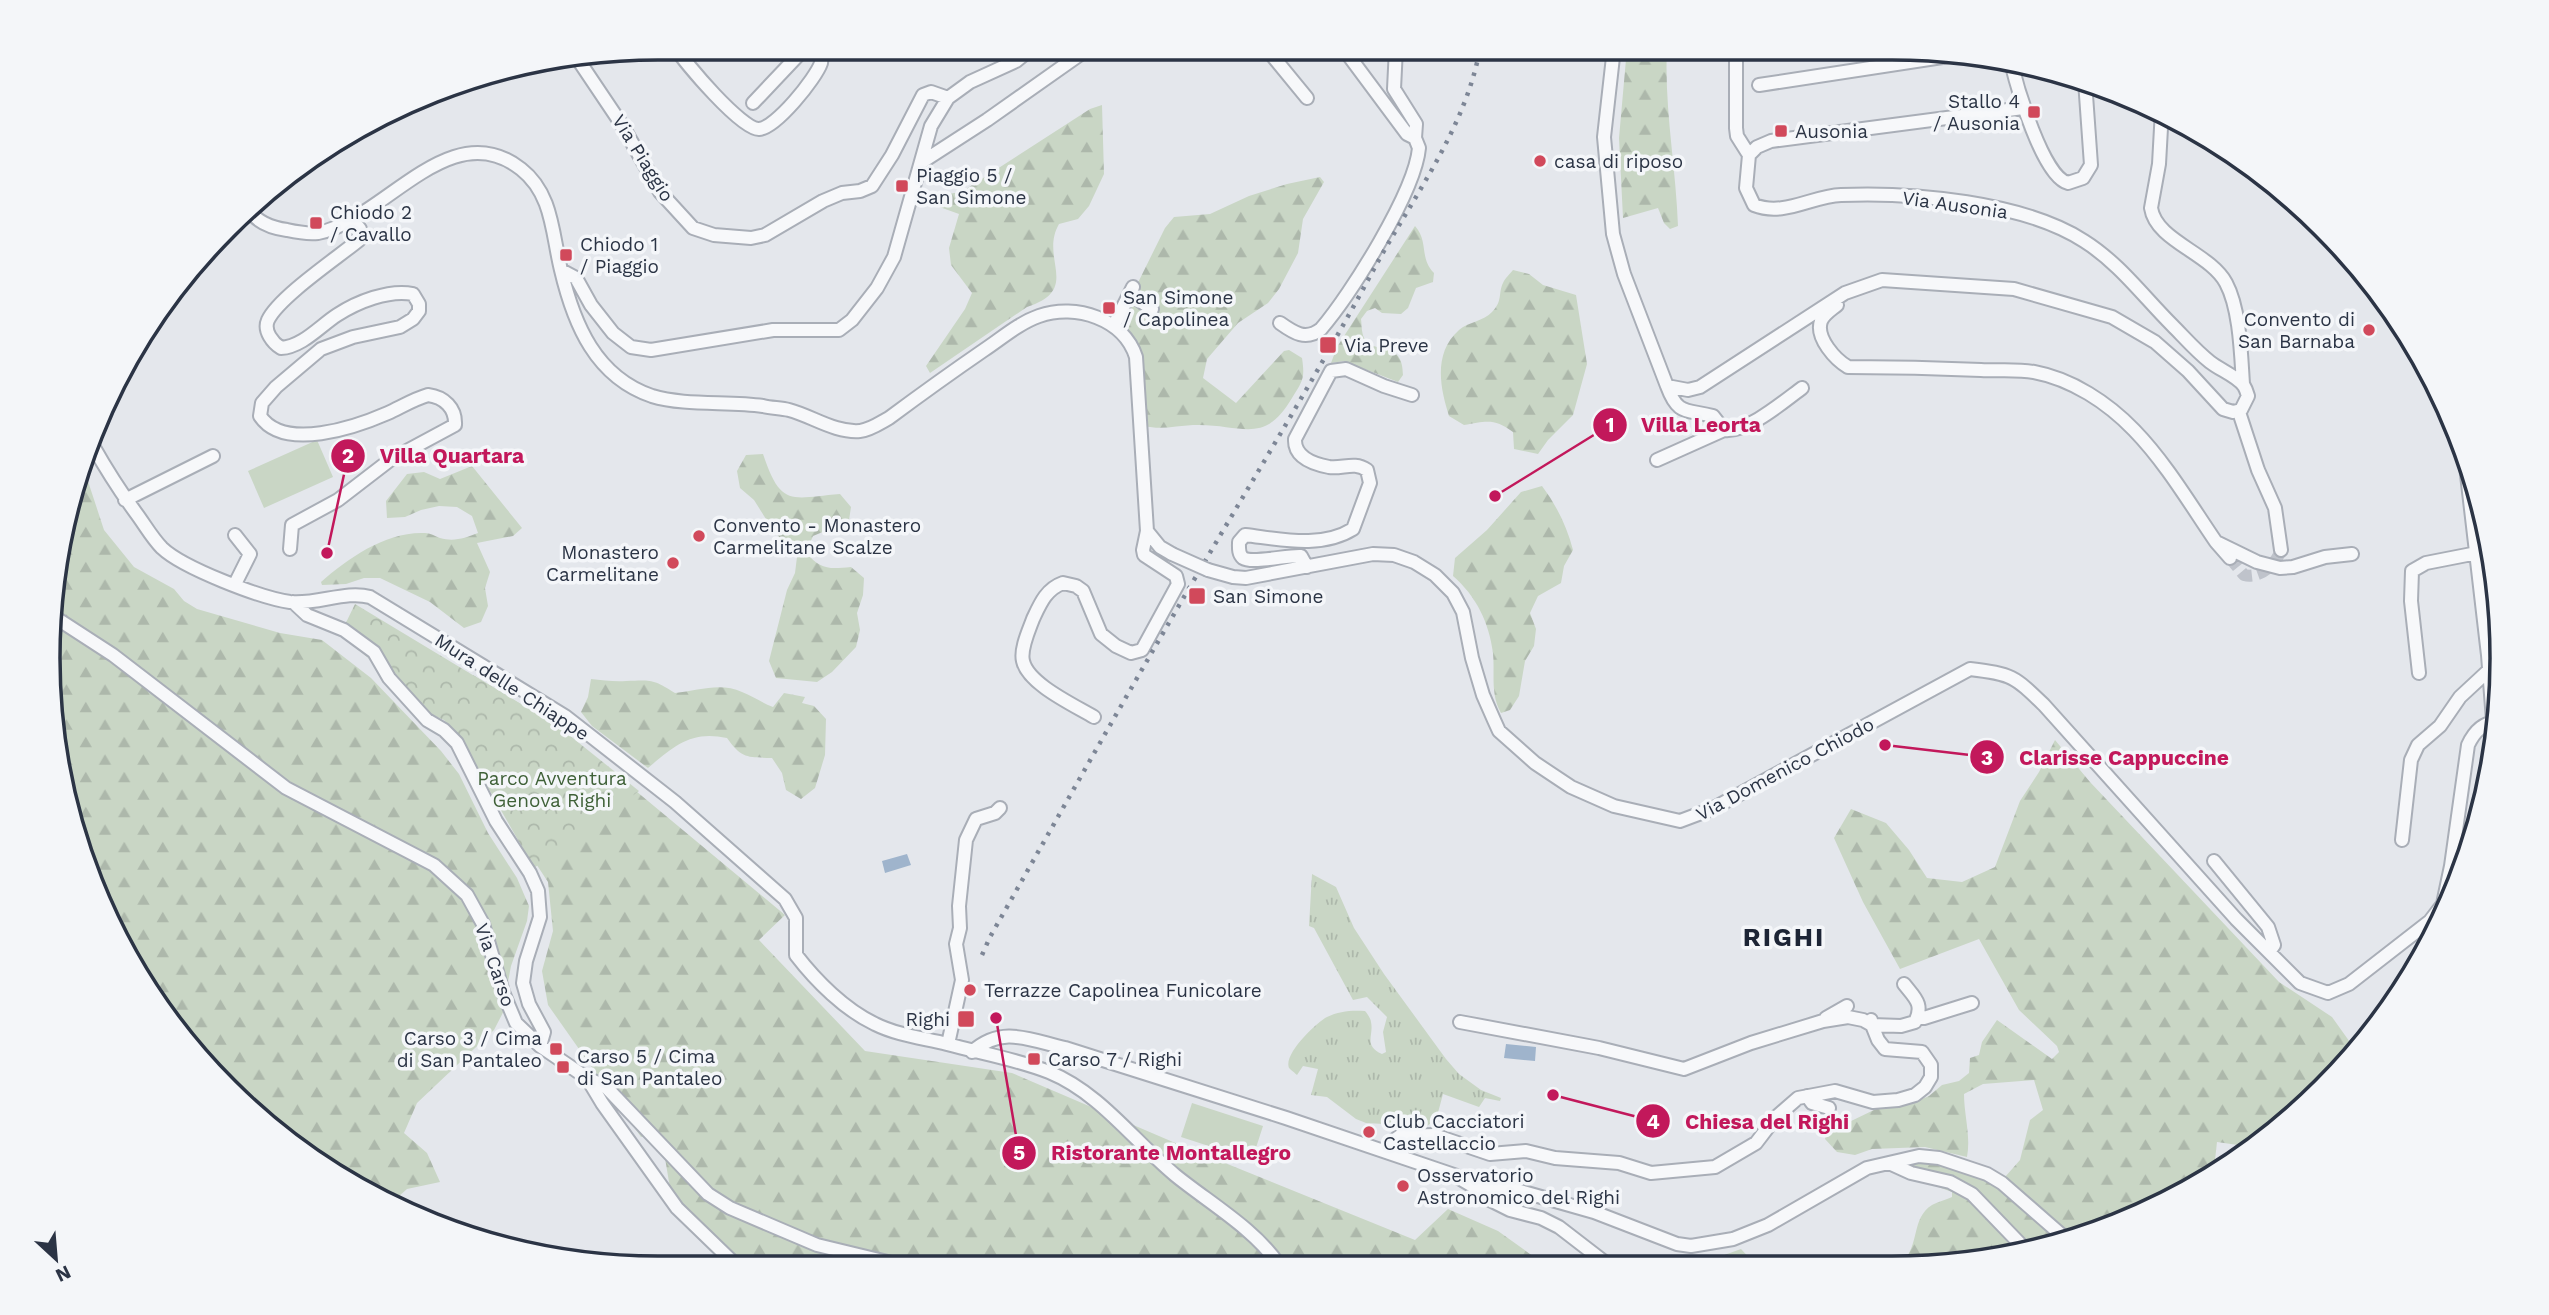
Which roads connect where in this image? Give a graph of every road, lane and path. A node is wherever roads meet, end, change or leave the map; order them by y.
1 (684, 60) edge
2 (794, 60) edge
3 (821, 60) edge
4 (1017, 60) edge
5 (1072, 60) edge
6 (1276, 60) edge
7 (1352, 60) edge
8 (1395, 60) edge
9 (1613, 60) edge
10 (1736, 60) edge
11 (1918, 61) edge
12 (582, 65) edge
13 (2014, 72) edge
14 (1759, 85) dead end
15 (2086, 92) edge
16 (948, 98) junction
17 (1307, 98) dead end
18 (753, 103) dead end
19 (2023, 107) junction
20 (2161, 124) edge
21 (1415, 138) junction
22 (1749, 155) junction
23 (922, 162) junction
24 (254, 216) edge
25 (352, 219) junction
26 (561, 270) junction
27 (1845, 293) junction
28 (1152, 309) dead end
29 (1280, 323) dead end
30 (1114, 324) junction
31 (2243, 384) junction
32 (1667, 386) junction
33 (1802, 388) dead end
34 (1412, 395) dead end
35 (2239, 412) junction
36 (1724, 430) junction
37 (96, 451) edge
38 (213, 456) dead end
39 (1657, 460) dead end
40 (125, 500) junction
41 (2471, 513) edge
42 (1147, 531) junction
43 (235, 535) dead end
44 (2216, 541) junction
45 (290, 549) dead end
46 (2280, 550) dead end
47 (2476, 553) junction
48 (2352, 554) dead end
49 (2230, 558) tunnel mouth
50 (1307, 567) junction
51 (235, 584) junction
52 (293, 602) junction
53 (61, 621) edge
54 (2488, 671) junction
55 (2419, 673) dead end
56 (2489, 678) edge
57 (1094, 717) dead end
58 (2485, 728) edge
59 (1000, 808) dead end
60 (2402, 840) dead end
61 (2214, 861) dead end
62 (2450, 871) edge
63 (2427, 923) edge
64 (2269, 952) junction
65 (1904, 984) dead end
66 (1972, 1003) dead end
67 (1847, 1006) dead end
68 (1917, 1018) junction
69 (1823, 1021) junction
70 (1460, 1022) dead end
71 (1872, 1022) junction
72 (947, 1044) junction
73 (540, 1046) junction
74 (972, 1052) junction
75 (587, 1078) junction
76 (1807, 1096) junction
77 (1829, 1108) dead end
78 (1387, 1151) junction
79 (1888, 1163) junction
80 (1483, 1192) junction
81 (2058, 1232) edge
82 (2018, 1242) edge
83 (727, 1256) edge
84 (863, 1256) edge
85 (1273, 1256) edge
86 (1597, 1256) edge

1 - 3 street
2 - 18 street
4 - 16 street, Via Piaggio
5 - 23 street
6 - 17 street
7 - 21 street
8 - 21 street
9 - 32 street
10 - 22 street, Via Ausonia
11 - 14 street
12 - 16 street, Via Piaggio
13 - 19 street
15 - 19 street
16 - 23 street, Via Piaggio
19 - 22 street
20 - 31 street
21 - 29 street
22 - 31 street, Via Ausonia
23 - 26 street, Via Piaggio
24 - 25 street
25 - 26 street
25 - 45 street
26 - 30 street
27 - 32 street
27 - 35 street
27 - 44 street
28 - 30 street
30 - 42 street
31 - 35 street
32 - 36 street
33 - 36 street
34 - 50 street
35 - 46 street
36 - 39 street
37 - 40 street
38 - 40 street
40 - 51 street
41 - 47 street
42 - 50 street, Via Domenico Chiodo, bridge
42 - 57 street
43 - 51 street
44 - 48 street
44 - 49 street
47 - 54 street
47 - 55 street
50 - 64 street, Via Domenico Chiodo
51 - 52 street
52 - 72 street, Mura delle Chiappe
52 - 73 street
53 - 73 street, Via Carso
54 - 56 street
54 - 60 street
58 - 62 street, Via Domenico Chiodo
59 - 72 street
61 - 64 street
63 - 64 street, Via Domenico Chiodo
65 - 68 street
66 - 68 street
67 - 69 street
68 - 71 street
69 - 70 street
69 - 71 street
71 - 76 street
72 - 74 street, Mura delle Chiappe
73 - 75 street, Via Carso
74 - 78 street
74 - 85 street
75 - 83 street
75 - 84 street, Via Carso
76 - 77 street
76 - 78 street
78 - 80 street
79 - 80 street
79 - 81 street
79 - 82 street
80 - 86 street

